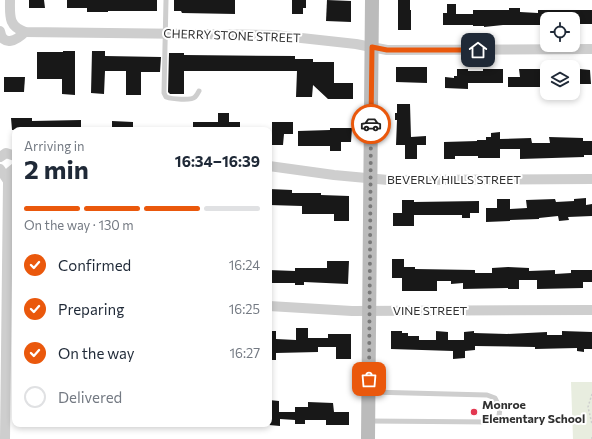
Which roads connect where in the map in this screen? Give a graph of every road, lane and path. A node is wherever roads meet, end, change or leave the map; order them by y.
1 (10, 0) edge
2 (166, 0) edge
3 (372, 0) edge
4 (10, 15) junction
5 (0, 28) edge
6 (21, 30) junction
7 (0, 31) edge
8 (165, 34) junction
9 (372, 47) junction
10 (592, 49) edge
11 (199, 91) dead end
12 (12, 155) edge
13 (0, 157) edge
14 (272, 166) edge
15 (0, 169) edge
16 (12, 170) edge
17 (371, 179) junction
18 (592, 179) edge
19 (8, 181) junction
20 (7, 304) edge
21 (272, 306) edge
22 (592, 310) edge
23 (370, 311) junction
24 (369, 392) junction
25 (592, 394) edge
26 (368, 420) junction
27 (592, 424) edge
28 (5, 439) edge
29 (368, 439) edge

1 - 4 street
2 - 8 lane
3 - 9 street
4 - 5 street
4 - 6 street
6 - 7 street
6 - 8 street, CHERRY STONE STREET
8 - 9 street, CHERRY STONE STREET
8 - 11 lane
9 - 10 street, CHERRY STONE STREET
9 - 17 street
12 - 13 street
14 - 17 street, BEVERLY HILLS STREET
15 - 19 street
16 - 19 street
17 - 18 street, BEVERLY HILLS STREET
17 - 23 street
19 - 20 street
20 - 28 street
21 - 23 street, VINE STREET
22 - 23 street, VINE STREET
23 - 24 street
24 - 26 street
24 - 26 lane
25 - 27 path
26 - 29 street

